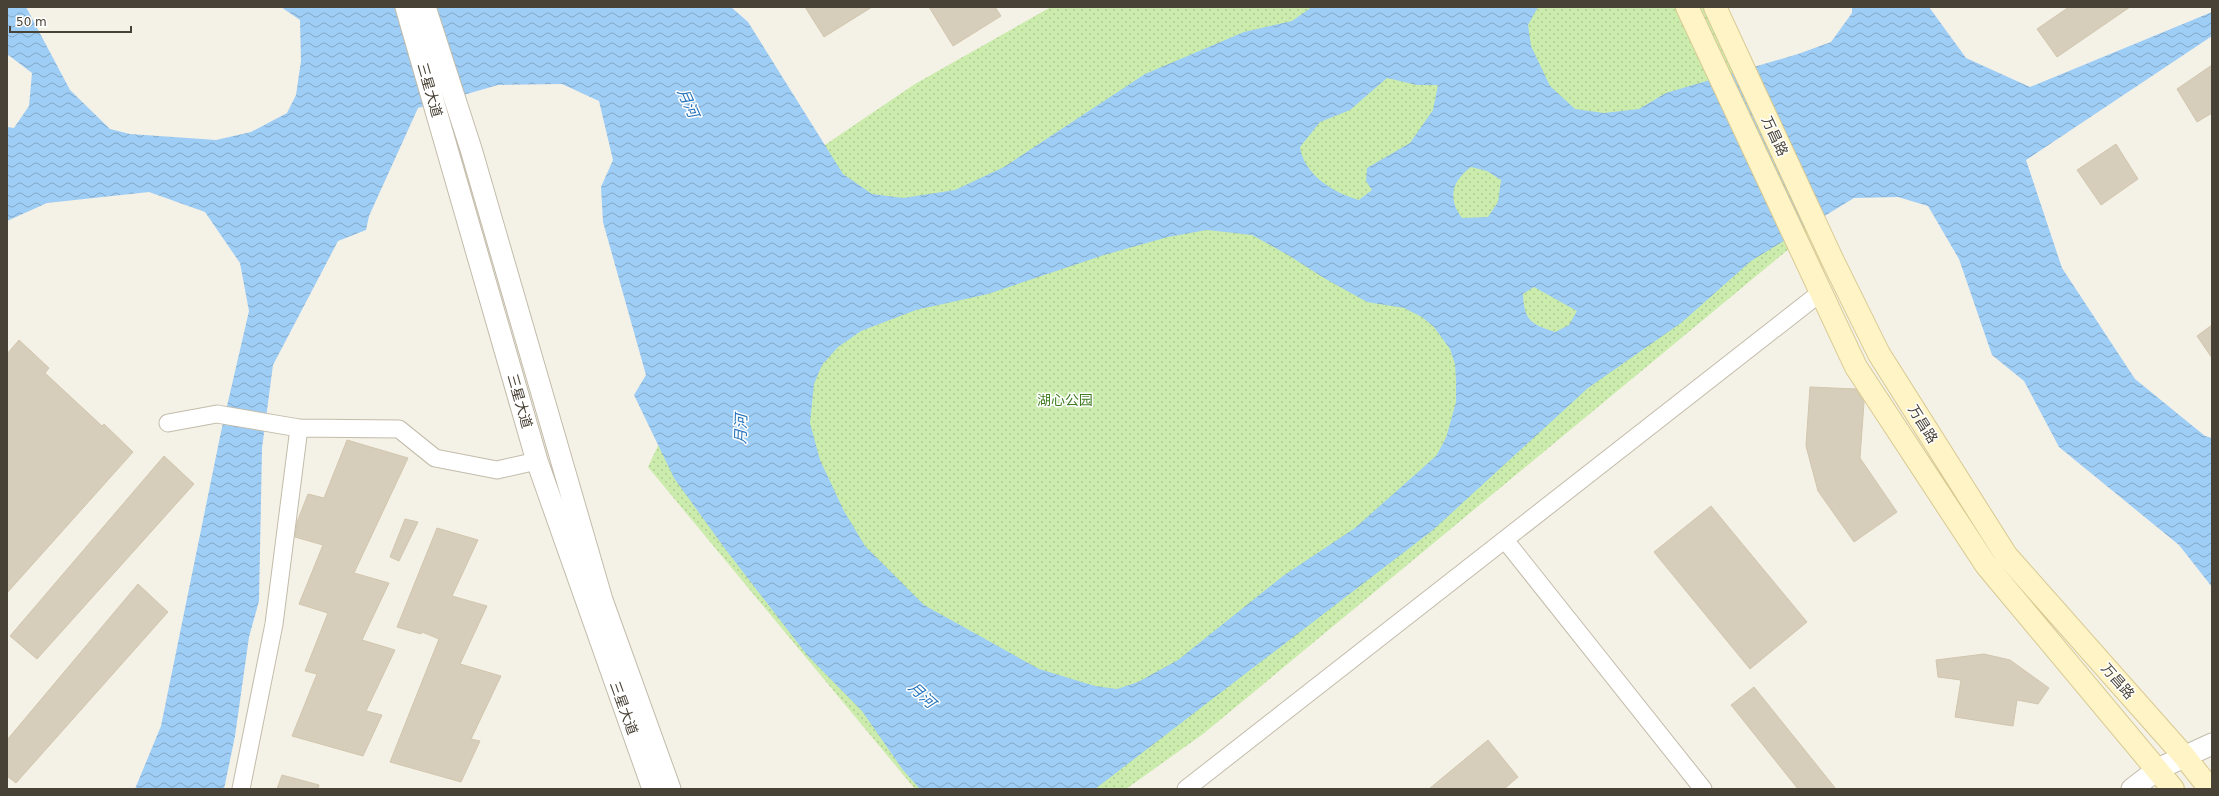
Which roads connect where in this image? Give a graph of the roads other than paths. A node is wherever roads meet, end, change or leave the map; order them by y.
1 (406, 7) edge
2 (425, 7) edge
3 (1687, 7) edge
4 (1715, 7) edge
5 (1820, 293) junction
6 (168, 423) dead end
7 (300, 428) junction
8 (537, 461) junction
9 (1505, 540) junction
10 (2212, 744) edge
11 (2184, 756) junction
12 (2158, 769) junction
13 (2205, 785) edge
14 (241, 789) edge
15 (653, 789) edge
16 (670, 789) edge
17 (1186, 789) edge
18 (1703, 789) edge
19 (2132, 789) edge
20 (2173, 789) edge

1 - 8 street, 三星大道
2 - 16 street, 三星大道
3 - 5 main road, 万昌路
4 - 11 main road, 万昌路
5 - 9 street
5 - 12 main road, 万昌路
6 - 7 street
7 - 8 street
7 - 14 street
8 - 15 street, 三星大道
9 - 17 street
9 - 18 street
10 - 11 street
11 - 12 street
11 - 13 main road, 万昌路
12 - 19 street
12 - 20 main road, 万昌路

